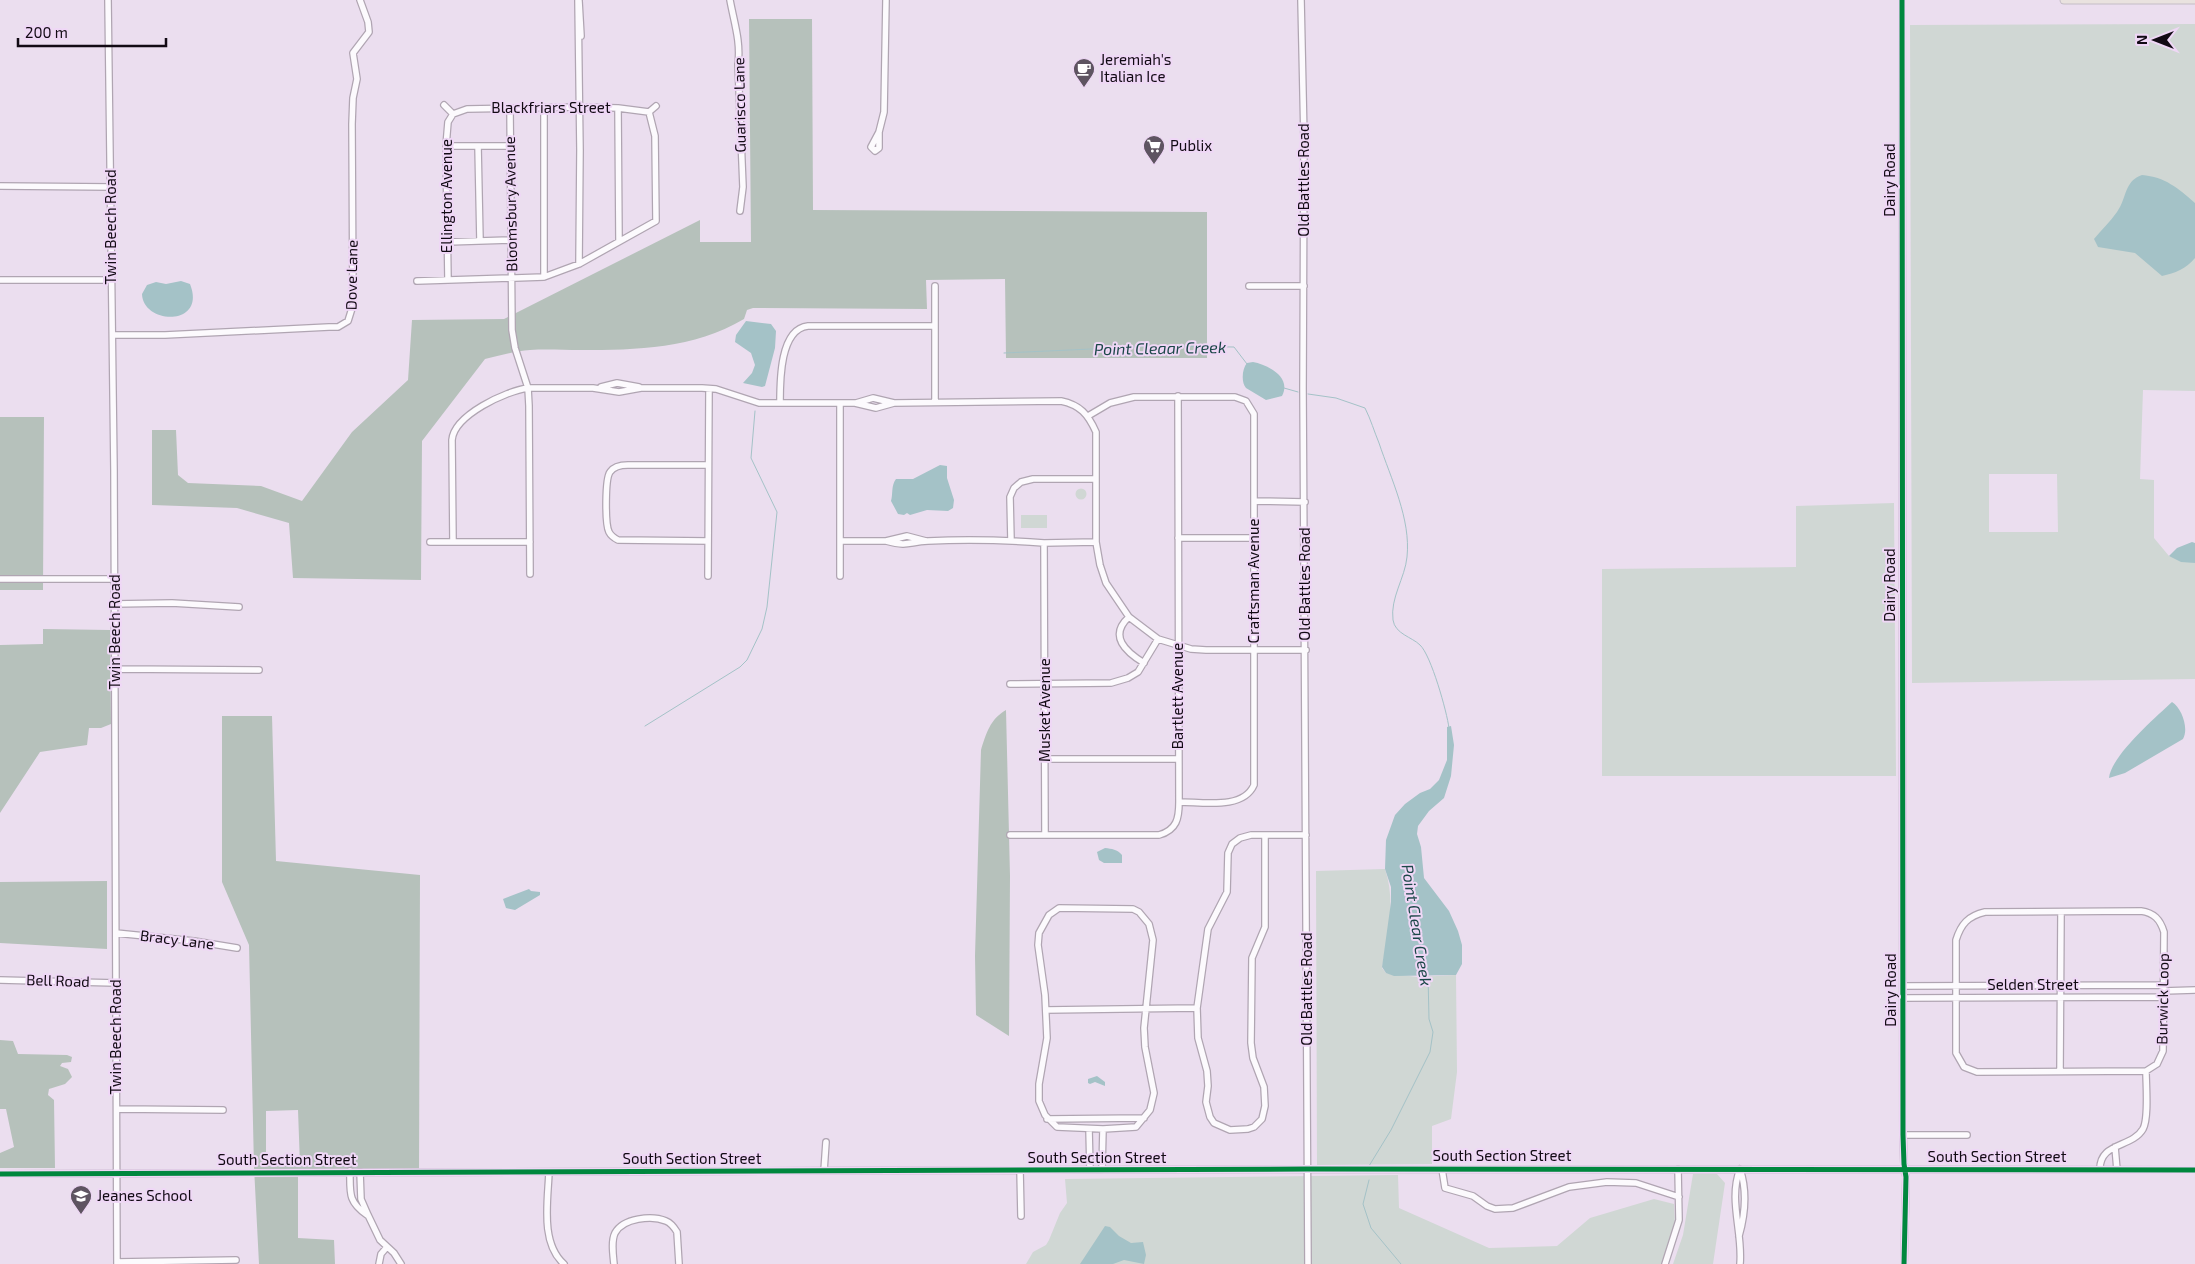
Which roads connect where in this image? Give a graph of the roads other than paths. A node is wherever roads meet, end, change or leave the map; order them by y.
1 (108, 0) edge
2 (360, 0) edge
3 (578, 0) edge
4 (730, 0) edge
5 (886, 0) edge
6 (1301, 0) edge
7 (1902, 0) edge
8 (2064, 0) edge
9 (2195, 0) edge
10 (444, 105) dead end
11 (656, 106) dead end
12 (579, 107) junction
13 (544, 108) junction
14 (618, 108) junction
15 (510, 109) junction
16 (649, 112) junction
17 (453, 114) junction
18 (879, 132) dead end
19 (446, 146) junction
20 (478, 146) junction
21 (510, 146) junction
22 (0, 186) edge
23 (111, 187) junction
24 (740, 212) dead end
25 (512, 240) junction
26 (619, 240) junction
27 (480, 241) junction
28 (447, 242) junction
29 (579, 264) junction
30 (544, 277) junction
31 (512, 279) junction
32 (0, 280) edge
33 (111, 280) junction
34 (448, 280) junction
35 (417, 281) dead end
36 (935, 286) dead end
37 (1249, 286) dead end
38 (1304, 286) junction
39 (935, 326) junction
40 (113, 335) junction
41 (528, 388) junction
42 (709, 388) junction
43 (1178, 396) junction
44 (935, 402) junction
45 (780, 403) junction
46 (840, 403) junction
47 (855, 403) junction
48 (894, 403) junction
49 (1088, 416) junction
50 (708, 465) junction
51 (1096, 478) junction
52 (1254, 501) junction
53 (1304, 502) junction
54 (1178, 538) junction
55 (1254, 538) junction
56 (1012, 540) junction
57 (708, 541) junction
58 (430, 542) dead end
59 (453, 542) junction
60 (530, 542) junction
61 (840, 542) junction
62 (1044, 542) junction
63 (1096, 542) junction
64 (530, 574) dead end
65 (708, 576) dead end
66 (840, 576) dead end
67 (0, 578) edge
68 (114, 579) junction
69 (114, 604) junction
70 (239, 607) dead end
71 (1129, 618) junction
72 (1158, 639) junction
73 (1178, 645) junction
74 (1254, 650) junction
75 (1306, 650) junction
76 (1144, 663) junction
77 (115, 669) junction
78 (259, 670) dead end
79 (1045, 682) junction
80 (1010, 684) dead end
81 (1046, 759) junction
82 (1178, 759) junction
83 (1179, 802) junction
84 (1010, 835) dead end
85 (1045, 835) junction
86 (1265, 835) junction
87 (1306, 835) junction
88 (2061, 912) junction
89 (116, 933) junction
90 (237, 948) dead end
91 (0, 980) edge
92 (116, 983) junction
93 (2060, 985) junction
94 (1903, 986) junction
95 (1956, 986) junction
96 (2195, 990) edge
97 (2163, 991) junction
98 (2060, 997) junction
99 (1903, 998) junction
100 (1956, 998) junction
101 (1197, 1008) junction
102 (1146, 1009) junction
103 (1046, 1010) junction
104 (2060, 1071) junction
105 (2146, 1071) junction
106 (117, 1109) junction
107 (223, 1110) dead end
108 (1144, 1118) junction
109 (1047, 1119) junction
110 (1093, 1119) junction
111 (1091, 1129) junction
112 (1104, 1129) junction
113 (1903, 1135) junction
114 (1967, 1135) dead end
115 (826, 1142) dead end
116 (2115, 1147) junction
117 (1307, 1169) junction
118 (1442, 1169) junction
119 (1678, 1169) junction
120 (1905, 1169) junction
121 (1020, 1170) junction
122 (1090, 1170) junction
123 (1102, 1170) junction
124 (1740, 1170) junction
125 (2100, 1170) junction
126 (2118, 1170) junction
127 (2195, 1170) edge
128 (350, 1171) junction
129 (824, 1171) junction
130 (360, 1172) junction
131 (548, 1172) junction
132 (118, 1173) junction
133 (0, 1174) edge
134 (1679, 1197) junction
135 (368, 1215) junction
136 (1020, 1216) dead end
137 (387, 1246) junction
138 (236, 1260) dead end
139 (117, 1263) edge
140 (378, 1264) edge
141 (401, 1264) edge
142 (564, 1264) edge
143 (614, 1264) edge
144 (679, 1264) edge
145 (1308, 1264) edge
146 (1665, 1264) edge
147 (1740, 1264) edge
148 (1904, 1264) edge

1 - 23 street, Twin Beech Road
2 - 40 street, Dove Lane
3 - 12 street
4 - 24 street, Guarisco Lane
5 - 18 street
6 - 38 street, Old Battles Road
7 - 94 street, Dairy Road
8 - 9 main road
10 - 17 street
11 - 16 street
12 - 13 street, Blackfriars Street
12 - 14 street, Blackfriars Street
12 - 29 street
13 - 15 street, Blackfriars Street
13 - 30 street
14 - 16 street, Blackfriars Street
14 - 26 street
15 - 17 street, Blackfriars Street
15 - 21 street, Bloomsbury Avenue
16 - 26 street
17 - 19 street, Ellington Avenue
19 - 20 street
19 - 28 street, Ellington Avenue
20 - 21 street
20 - 27 street
21 - 25 street, Bloomsbury Avenue
22 - 23 street
23 - 33 street, Twin Beech Road
25 - 27 street
25 - 31 street, Bloomsbury Avenue
26 - 29 street
27 - 28 street
28 - 34 street, Ellington Avenue
29 - 30 street
30 - 31 street
31 - 34 street
31 - 41 street, Bloomsbury Avenue
32 - 33 street
33 - 40 street, Twin Beech Road
34 - 35 street
36 - 39 street
37 - 38 street
38 - 53 street, Old Battles Road
39 - 44 street
39 - 45 street
40 - 68 street, Twin Beech Road
41 - 42 street
41 - 59 street
41 - 60 street, Bloomsbury Avenue
42 - 45 street
42 - 50 street
43 - 49 street, Craftsman Avenue
43 - 52 street, Craftsman Avenue
43 - 54 street, Bartlett Avenue
44 - 48 street
44 - 49 street
45 - 46 street
46 - 47 street
46 - 61 street
47 - 48 street
47 - 48 street
49 - 51 street
50 - 57 street
50 - 57 street
51 - 56 street
51 - 63 street
52 - 53 street
52 - 55 street, Craftsman Avenue
53 - 75 street, Old Battles Road
54 - 55 street
54 - 73 street, Bartlett Avenue
55 - 74 street, Craftsman Avenue
56 - 61 street
56 - 62 street
57 - 65 street
58 - 59 street
59 - 60 street
60 - 64 street, Bloomsbury Avenue
61 - 66 street
62 - 63 street
62 - 79 street, Musket Avenue
63 - 71 street
67 - 68 street
68 - 69 street, Twin Beech Road
69 - 70 street
69 - 77 street, Twin Beech Road
71 - 72 street
71 - 76 street
72 - 73 street
72 - 76 street
73 - 74 street
73 - 82 street, Bartlett Avenue
74 - 75 street
74 - 83 street, Craftsman Avenue
75 - 87 street, Old Battles Road
76 - 79 street
77 - 78 street
77 - 89 street, Twin Beech Road
79 - 80 street
79 - 81 street, Musket Avenue
81 - 82 street
81 - 85 street, Musket Avenue
82 - 83 street, Bartlett Avenue
83 - 85 street, Bartlett Avenue
84 - 85 street, Bartlett Avenue
86 - 87 street
86 - 101 street
86 - 101 street
87 - 117 street, Old Battles Road
88 - 93 street
88 - 95 street, Burwick Loop
88 - 97 street, Burwick Loop
89 - 90 street, Bracy Lane
89 - 92 street, Twin Beech Road
91 - 92 street, Bell Road
92 - 106 street, Twin Beech Road
93 - 95 street, Selden Street
93 - 97 street, Selden Street
93 - 98 street
94 - 95 street, Selden Street
94 - 99 street, Dairy Road
95 - 100 street, Burwick Loop
96 - 97 street, Selden Street
97 - 98 street, Selden Street
97 - 105 street, Burwick Loop
98 - 100 street, Selden Street
98 - 104 street
99 - 100 street, Selden Street
99 - 113 street, Dairy Road
100 - 104 street, Burwick Loop
101 - 102 street
102 - 103 street
102 - 103 street
102 - 108 street
103 - 109 street
104 - 105 street, Burwick Loop
105 - 116 street
106 - 107 street
106 - 132 street, Twin Beech Road
108 - 110 street
108 - 112 street
109 - 110 street
109 - 111 street
110 - 111 street
111 - 112 street
111 - 122 street
112 - 123 street
113 - 114 street
113 - 120 street, Dairy Road
115 - 129 street
116 - 125 street
116 - 126 street
117 - 118 street, South Section Street
117 - 123 street, South Section Street
117 - 145 street, Old Battles Road
118 - 119 street, South Section Street
118 - 134 street
119 - 124 street, South Section Street
119 - 134 street
120 - 124 street, South Section Street
120 - 125 street, South Section Street
120 - 148 street, Dairy Road
121 - 122 street, South Section Street
121 - 129 street, South Section Street
121 - 136 street
122 - 123 street, South Section Street
124 - 147 street
125 - 126 street, South Section Street
126 - 127 street, South Section Street
128 - 130 street, South Section Street
128 - 132 street, South Section Street
128 - 135 street
129 - 131 street, South Section Street
130 - 131 street, South Section Street
130 - 135 street
131 - 142 street
132 - 133 street, South Section Street
132 - 139 street, Twin Beech Road
134 - 146 street
135 - 137 street
137 - 140 street
137 - 141 street
138 - 139 street
143 - 144 street

